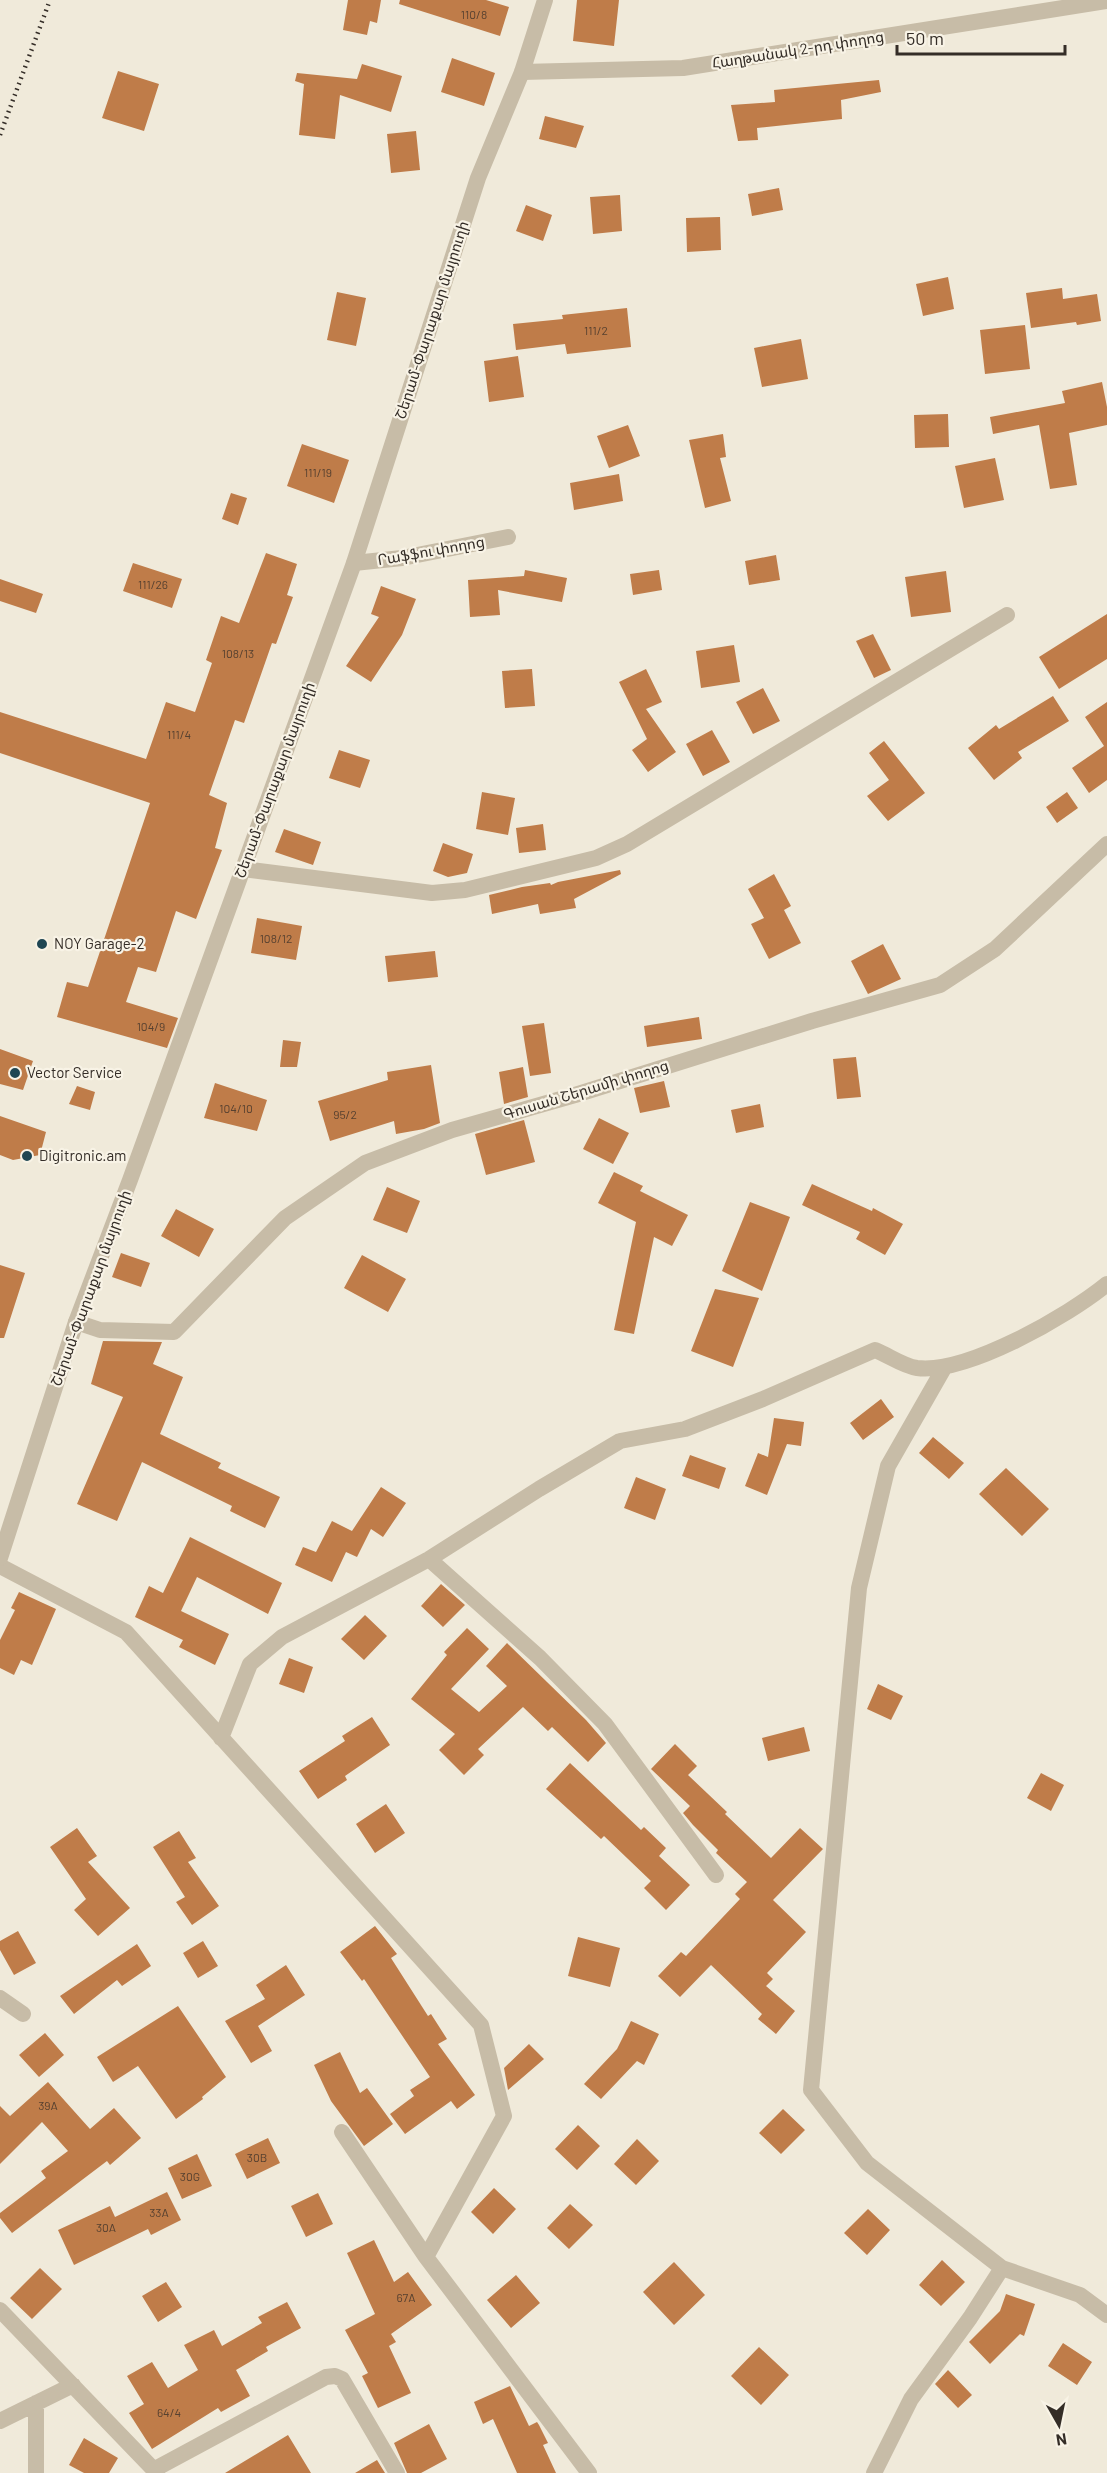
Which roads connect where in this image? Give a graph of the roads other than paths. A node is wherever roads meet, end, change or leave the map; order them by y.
1 (545, 0) edge
2 (1107, 1) edge
3 (522, 72) junction
4 (508, 537) dead end
5 (354, 563) junction
6 (1007, 615) dead end
7 (1107, 844) edge
8 (243, 869) junction
9 (1107, 1284) edge
10 (75, 1322) junction
11 (944, 1368) junction
12 (0, 1558) edge
13 (429, 1558) junction
14 (0, 1566) edge
15 (221, 1738) junction
16 (716, 1875) dead end
17 (0, 1998) edge
18 (23, 2014) dead end
19 (342, 2132) dead end
20 (426, 2257) junction
21 (1002, 2268) junction
22 (0, 2310) edge
23 (1107, 2315) edge
24 (73, 2385) junction
25 (36, 2403) junction
26 (0, 2421) edge
27 (156, 2471) edge
28 (36, 2473) edge
29 (397, 2473) edge
30 (589, 2473) edge
31 (874, 2473) edge

1 - 3 street, Շերամ-Փարաքար մայրուղի
2 - 3 street, Հաղթանակ 2-րդ փողոց
3 - 5 street, Շերամ-Փարաքար մայրուղի
4 - 5 street, Րաֆֆու փողոց
5 - 8 street, Շերամ-Փարաքար մայրուղի
6 - 8 street
7 - 10 street, Գուսան Շերամի փողոց
8 - 10 street, Շերամ-Փարաքար մայրուղի
9 - 11 street
10 - 12 street, Շերամ-Փարաքար մայրուղի
11 - 13 street
11 - 21 street
13 - 15 street
13 - 16 street
14 - 15 street
15 - 20 street
17 - 18 street
19 - 20 street
20 - 30 street
21 - 23 street
21 - 31 street
22 - 24 street
24 - 25 street
24 - 27 street
25 - 26 street
25 - 28 street
27 - 29 street

